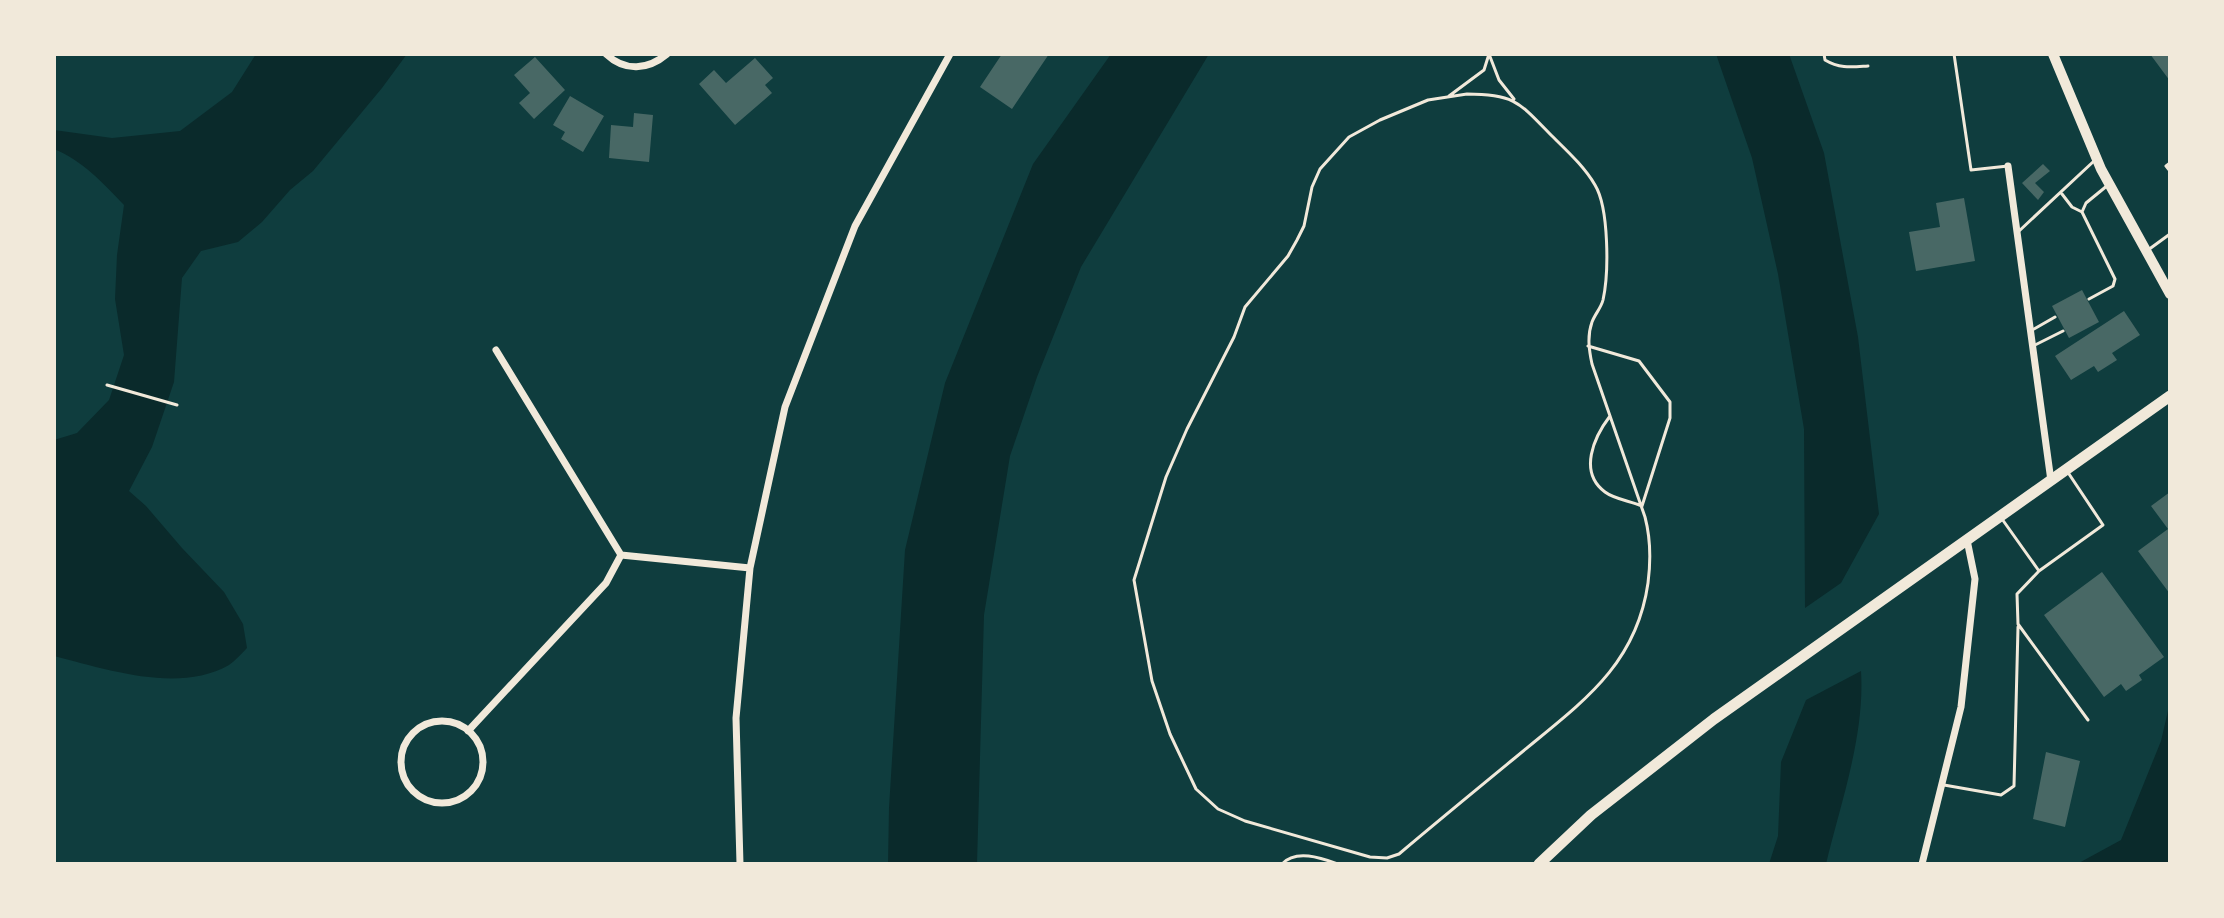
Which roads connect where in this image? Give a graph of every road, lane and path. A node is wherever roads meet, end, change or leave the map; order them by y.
1 (606, 54) edge
2 (667, 54) edge
3 (950, 54) edge
4 (1824, 54) edge
5 (1954, 54) edge
6 (2053, 54) edge
7 (1868, 66) dead end
8 (1446, 97) junction
9 (1514, 99) junction
10 (2097, 158) junction
11 (2170, 163) edge
12 (2008, 166) joint
13 (2170, 171) edge
14 (2109, 184) junction
15 (2061, 192) junction
16 (2082, 212) junction
17 (2018, 232) junction
18 (2170, 234) edge
19 (2145, 252) junction
20 (2170, 294) edge
21 (2089, 299) dead end
22 (2055, 317) dead end
23 (2031, 330) junction
24 (2063, 331) dead end
25 (1588, 346) junction
26 (2033, 346) junction
27 (496, 350) dead end
28 (107, 385) dead end
29 (2170, 396) edge
30 (177, 405) dead end
31 (1610, 416) junction
32 (2067, 471) junction
33 (2051, 481) junction
34 (1642, 506) junction
35 (2000, 517) junction
36 (1967, 540) junction
37 (621, 555) junction
38 (750, 568) junction
39 (2039, 571) junction
40 (2018, 624) junction
41 (2088, 720) dead end
42 (468, 731) junction
43 (1940, 785) junction
44 (740, 864) edge
45 (1282, 864) edge
46 (1338, 864) edge
47 (1539, 864) edge
48 (1922, 864) edge

1 - 2 street
3 - 38 street
4 - 7 lane
5 - 12 lane
6 - 10 main road
8 - 9 path
8 - 9 path
8 - 34 path
9 - 25 path
10 - 14 main road
10 - 15 lane
11 - 13 lane
12 - 17 street
14 - 16 lane
14 - 19 main road
15 - 16 lane
15 - 17 lane
16 - 21 lane
17 - 23 street
18 - 19 lane
19 - 20 main road
22 - 23 lane
23 - 26 street
24 - 26 lane
25 - 31 path
25 - 34 path
26 - 33 street
27 - 37 street
28 - 30 path
29 - 32 main road
31 - 34 path
31 - 34 path
32 - 33 main road
32 - 39 lane
33 - 35 main road
35 - 36 main road
35 - 39 lane
36 - 43 street
36 - 47 main road
37 - 38 street
37 - 42 street
38 - 44 street
39 - 40 lane
40 - 41 lane
40 - 43 lane
42 - 42 street
43 - 48 street
45 - 46 lane

